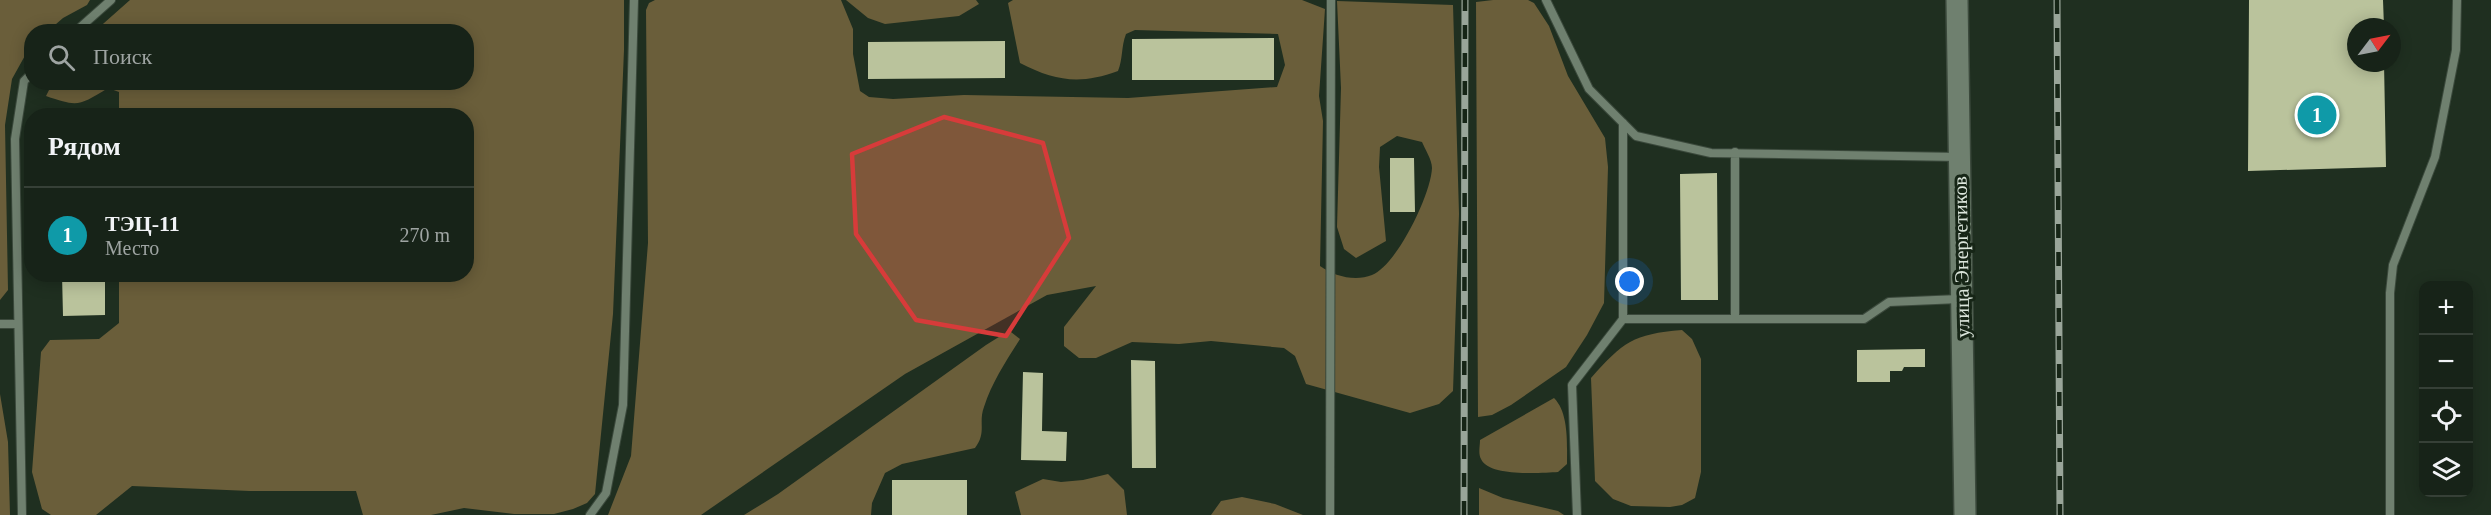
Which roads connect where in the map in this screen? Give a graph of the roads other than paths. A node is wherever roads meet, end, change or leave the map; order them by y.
1 (111, 0) edge
2 (634, 0) edge
3 (1331, 0) edge
4 (1546, 0) edge
5 (1957, 0) edge
6 (2457, 0) edge
7 (84, 24) edge
8 (24, 81) edge
9 (1623, 123) junction
10 (1735, 152) junction
11 (1960, 157) junction
12 (1961, 299) junction
13 (1623, 319) junction
14 (1735, 319) junction
15 (0, 324) edge
16 (18, 324) junction
17 (22, 515) edge
18 (590, 515) edge
19 (1330, 515) edge
20 (1577, 515) edge
21 (1965, 515) edge
22 (2390, 515) edge

1 - 7 lane
2 - 18 lane
3 - 19 lane
4 - 9 lane
5 - 11 street, улица Энергетиков
6 - 22 lane
8 - 16 lane
9 - 10 lane
9 - 13 lane
10 - 11 lane
10 - 14 lane
11 - 12 street, улица Энергетиков
12 - 14 lane
12 - 21 street, улица Энергетиков
13 - 14 lane
13 - 20 lane
15 - 16 lane
16 - 17 lane

